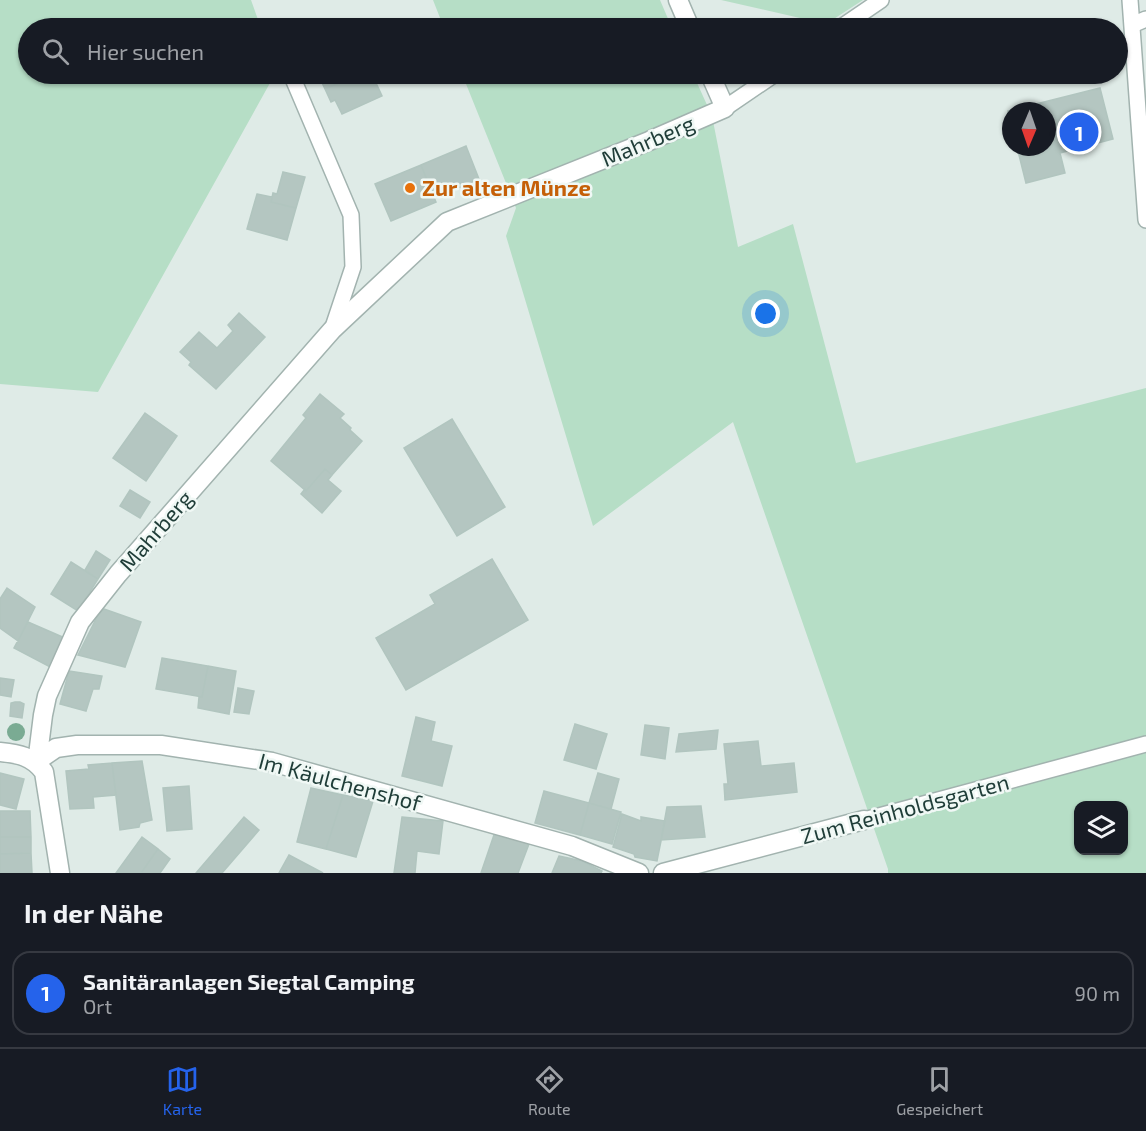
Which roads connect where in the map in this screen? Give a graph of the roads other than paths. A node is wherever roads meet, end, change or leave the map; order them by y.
1 (678, 0) edge
2 (881, 0) edge
3 (1130, 0) edge
4 (686, 18) edge
5 (855, 18) edge
6 (1139, 22) edge
7 (295, 84) edge
8 (714, 84) edge
9 (760, 84) edge
10 (725, 108) junction
11 (1143, 130) edge
12 (1146, 220) edge
13 (332, 330) junction
14 (1146, 744) edge
15 (0, 752) edge
16 (37, 763) junction
17 (864, 820) joint
18 (58, 871) edge
19 (639, 873) edge
20 (663, 873) edge

1 - 4 street
2 - 5 lane
3 - 6 lane
6 - 11 lane
7 - 13 lane, Mahrberg
8 - 10 street
9 - 10 lane
10 - 13 street, Mahrberg
11 - 12 lane
13 - 16 street, Mahrberg
14 - 17 lane, Zum Reinholdsgarten
15 - 16 street
16 - 18 street
16 - 19 street, Im Käulchenshof
17 - 20 street, Zum Reinholdsgarten

